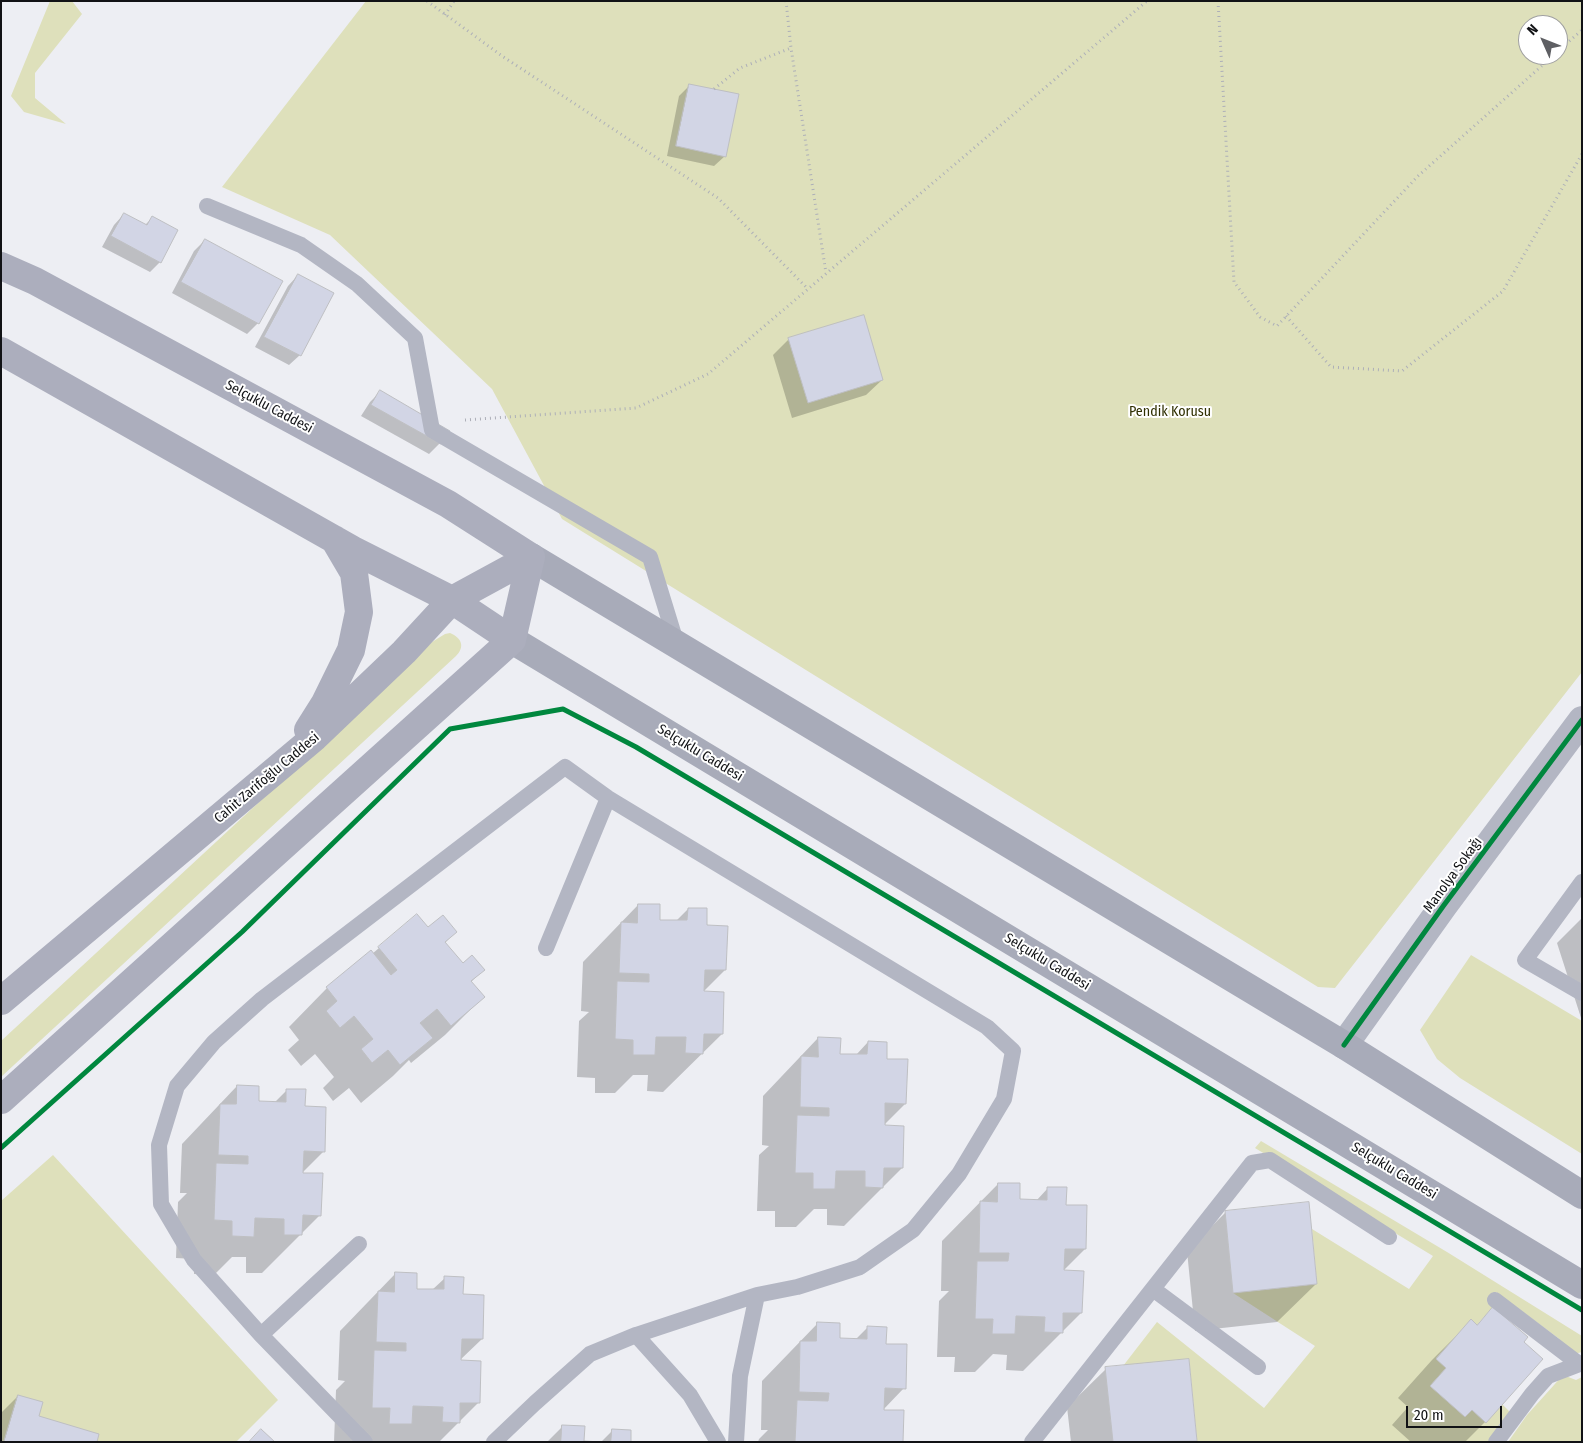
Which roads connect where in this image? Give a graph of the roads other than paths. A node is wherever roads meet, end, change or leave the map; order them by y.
1 (207, 206) dead end
2 (1, 266) edge
3 (1, 351) edge
4 (334, 539) junction
5 (530, 557) junction
6 (452, 600) junction
7 (512, 640) junction
8 (677, 645) junction
9 (1582, 720) edge
10 (287, 762) junction
11 (608, 798) junction
12 (1582, 882) edge
13 (546, 948) dead end
14 (1582, 993) edge
15 (1, 1001) edge
16 (1344, 1045) junction
17 (1, 1100) edge
18 (1582, 1195) edge
19 (1389, 1237) dead end
20 (359, 1244) dead end
21 (1582, 1285) edge
22 (1153, 1289) junction
23 (757, 1295) junction
24 (1495, 1300) dead end
25 (636, 1335) junction
26 (261, 1336) junction
27 (1580, 1364) edge
28 (1258, 1367) dead end
29 (1040, 1439) edge
30 (365, 1442) edge
31 (494, 1442) edge
32 (718, 1442) edge
33 (736, 1442) edge
34 (1496, 1442) edge

1 - 8 lane
2 - 5 main road, Selçuklu Caddesi
3 - 4 main road, Selçuklu Caddesi
4 - 6 main road, Selçuklu Caddesi
4 - 10 main road
5 - 6 main road, Cahit Zarifoğlu Caddesi
5 - 7 main road
5 - 8 main road, Selçuklu Caddesi
6 - 7 main road, Selçuklu Caddesi
6 - 10 main road, Cahit Zarifoğlu Caddesi
7 - 17 main road
7 - 21 main road, Selçuklu Caddesi
8 - 16 main road, Selçuklu Caddesi
9 - 16 street, Manolya Sokağı
10 - 15 main road, Cahit Zarifoğlu Caddesi
11 - 13 lane
11 - 23 lane
11 - 26 lane
12 - 14 lane
16 - 18 main road, Selçuklu Caddesi
19 - 22 lane
20 - 26 lane
22 - 28 lane
22 - 29 lane
23 - 25 lane
23 - 33 lane
24 - 27 lane
25 - 31 lane
25 - 32 lane
26 - 30 lane
27 - 34 lane

